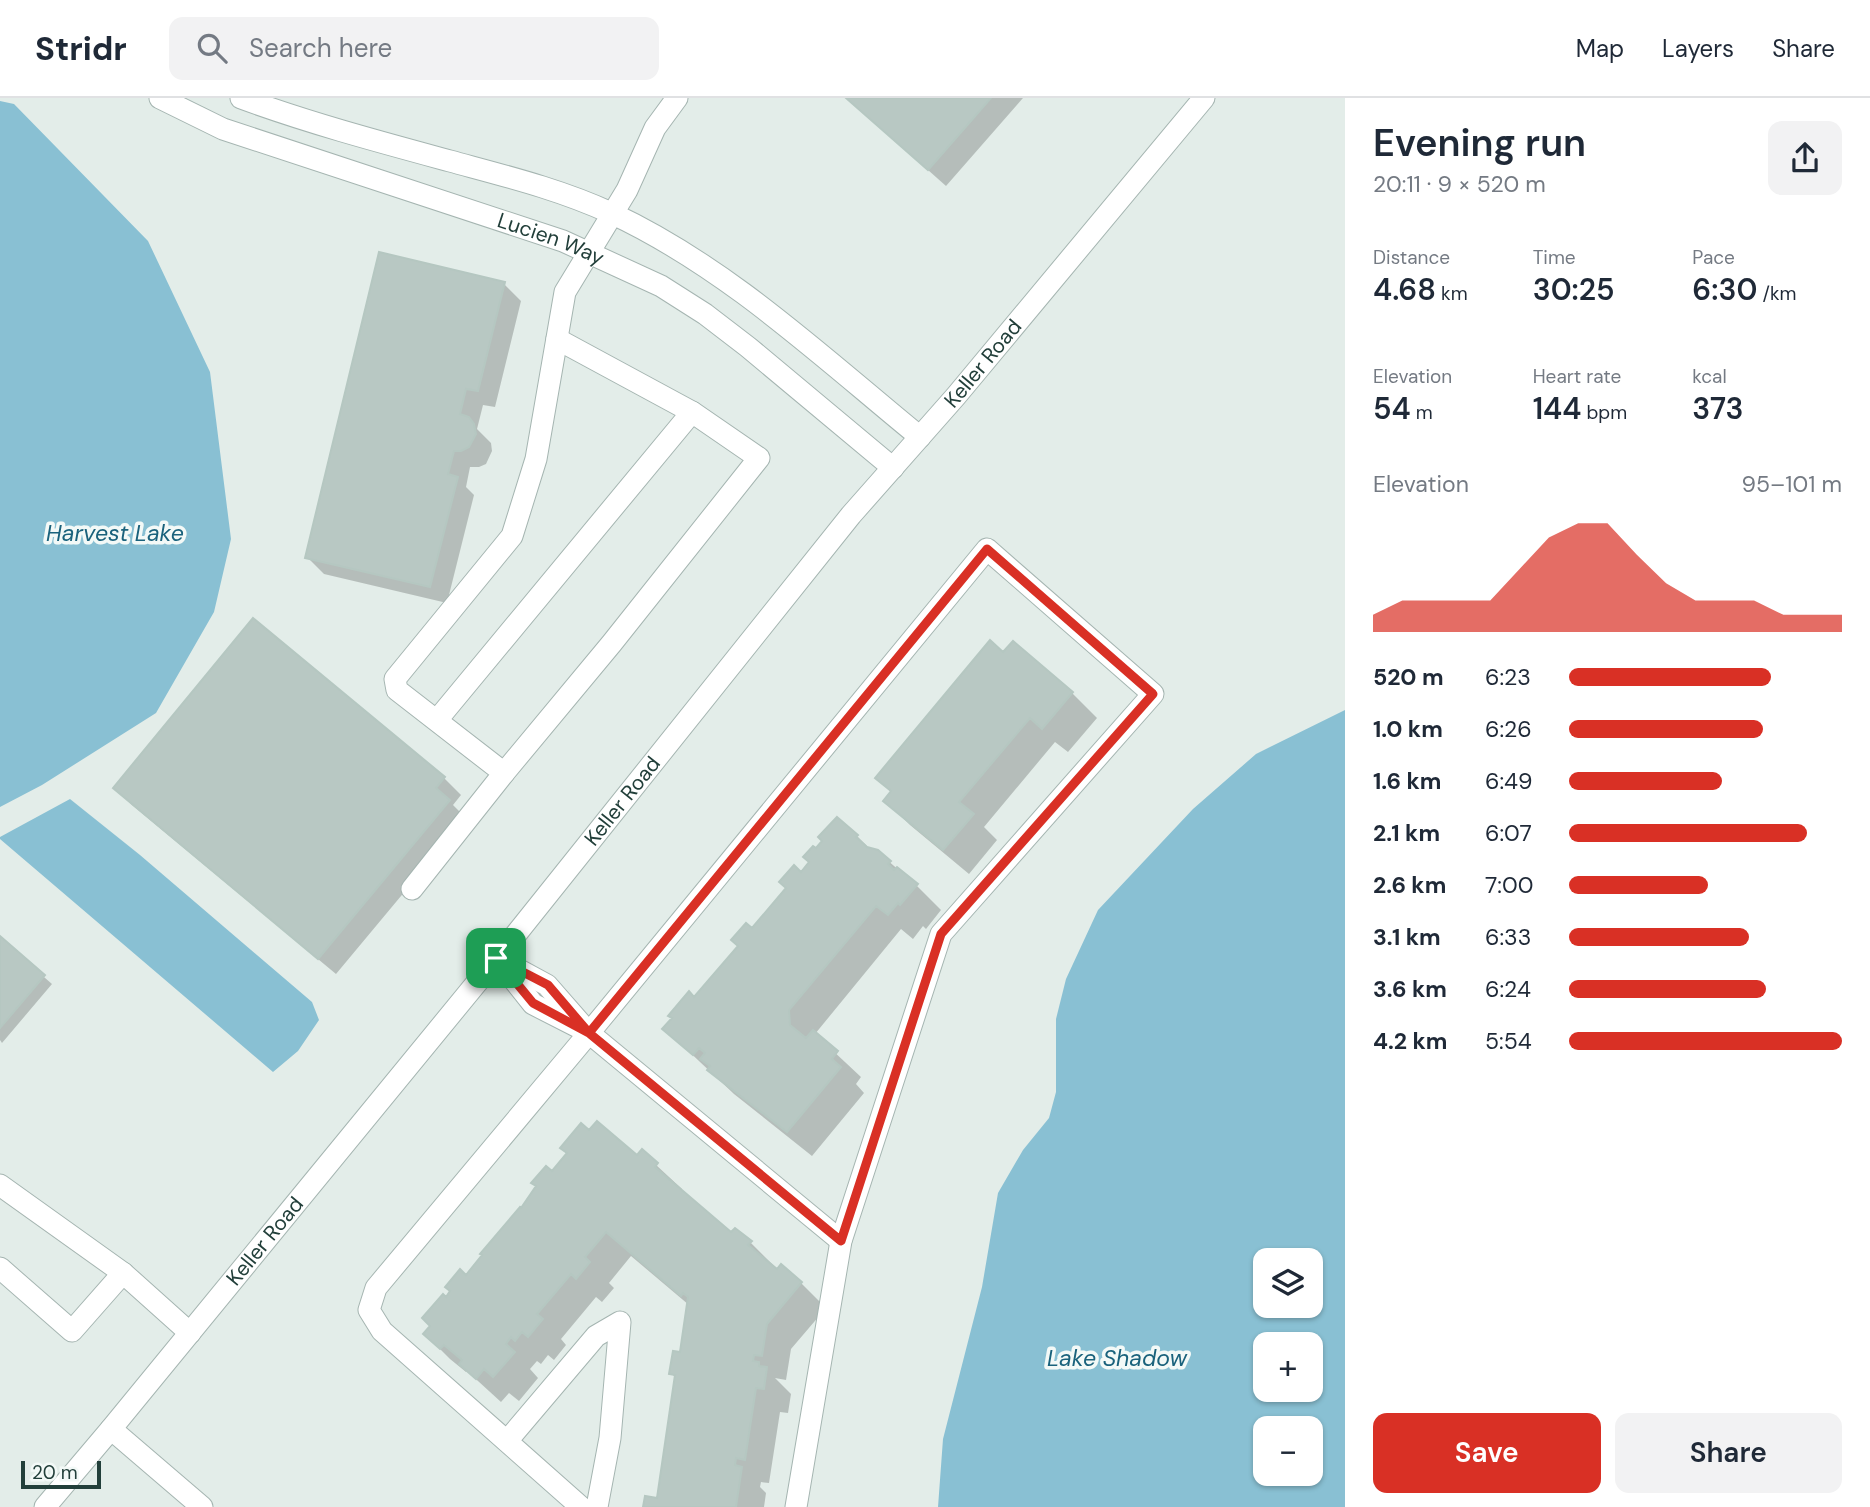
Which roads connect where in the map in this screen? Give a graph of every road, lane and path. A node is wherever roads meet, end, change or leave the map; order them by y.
1 (160, 98) edge
2 (241, 98) edge
3 (677, 98) edge
4 (1204, 98) edge
5 (612, 213) junction
6 (589, 251) junction
7 (557, 339) junction
8 (692, 412) junction
9 (920, 438) junction
10 (893, 468) junction
11 (438, 720) junction
12 (504, 773) junction
13 (412, 889) dead end
14 (496, 958) junction
15 (589, 1033) junction
16 (3, 1193) edge
17 (841, 1241) junction
18 (0, 1268) edge
19 (123, 1273) junction
20 (190, 1333) junction
21 (111, 1429) junction
22 (507, 1441) junction
23 (45, 1507) edge
24 (202, 1507) edge
25 (581, 1507) edge
26 (597, 1507) edge
27 (796, 1507) edge

1 - 6 street, Lucien Way
2 - 5 street
3 - 5 street
4 - 9 street, Keller Road
5 - 6 street
5 - 9 street
6 - 7 street
6 - 10 street, Lucien Way
7 - 8 street
7 - 11 street
8 - 11 street
8 - 12 street
9 - 10 street, Keller Road
10 - 14 street, Keller Road
11 - 12 street
12 - 13 street
14 - 15 street
14 - 20 street, Keller Road
15 - 17 street
15 - 17 street
15 - 22 street
16 - 19 street
17 - 27 street
18 - 19 street
19 - 20 street
20 - 21 street, Keller Road
21 - 23 street, Keller Road
21 - 24 street
22 - 25 street
22 - 26 street

